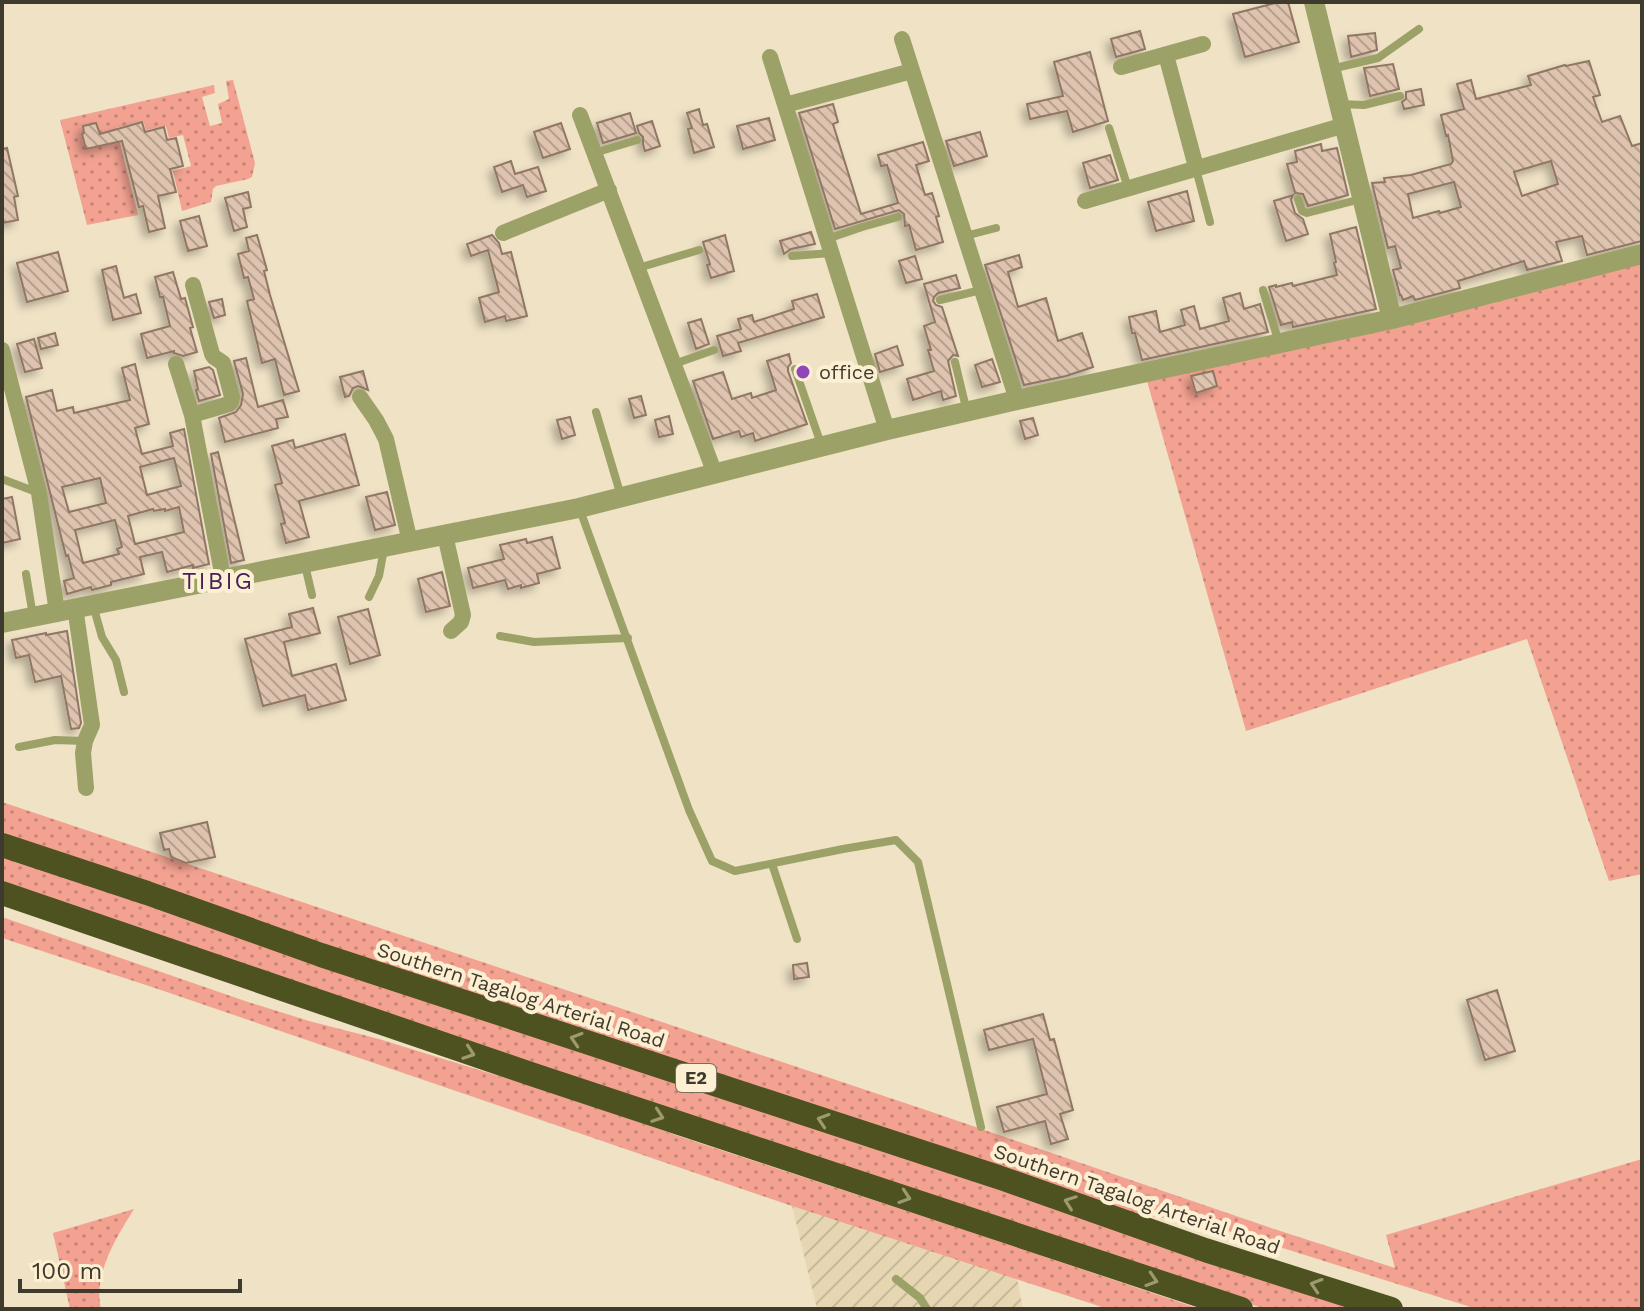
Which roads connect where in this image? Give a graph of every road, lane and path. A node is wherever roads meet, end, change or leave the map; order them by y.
1 (1314, 2) edge
2 (1419, 29) dead end
3 (902, 39) dead end
4 (1203, 44) dead end
5 (1166, 55) junction
6 (770, 57) dead end
7 (1121, 67) dead end
8 (1331, 69) junction
9 (912, 71) junction
10 (1400, 96) dead end
11 (1339, 104) junction
12 (785, 105) junction
13 (580, 115) dead end
14 (1345, 125) junction
15 (1109, 128) dead end
16 (637, 140) dead end
17 (594, 153) junction
18 (1196, 167) junction
19 (1129, 189) junction
20 (609, 190) junction
21 (1298, 199) dead end
22 (1362, 199) junction
23 (1085, 201) dead end
24 (898, 217) dead end
25 (1210, 222) dead end
26 (996, 228) dead end
27 (503, 233) dead end
28 (965, 236) junction
29 (829, 246) junction
30 (699, 250) dead end
31 (1642, 254) edge
32 (792, 256) dead end
33 (638, 268) junction
34 (193, 285) dead end
35 (981, 290) junction
36 (1263, 290) dead end
37 (940, 300) dead end
38 (1392, 319) junction
39 (1279, 344) junction
40 (2, 350) edge
41 (714, 350) dead end
42 (955, 362) dead end
43 (176, 364) dead end
44 (674, 364) junction
45 (795, 369) dead end
46 (360, 397) dead end
47 (1017, 400) junction
48 (596, 412) dead end
49 (967, 412) junction
50 (192, 415) junction
51 (887, 430) junction
52 (822, 447) junction
53 (715, 474) junction
54 (2, 479) edge
55 (39, 493) junction
56 (621, 497) junction
57 (579, 508) junction
58 (445, 535) junction
59 (410, 542) junction
60 (385, 547) junction
61 (305, 562) junction
62 (26, 574) dead end
63 (223, 578) junction
64 (312, 595) dead end
65 (369, 597) dead end
66 (75, 608) junction
67 (33, 617) junction
68 (2, 623) edge
69 (451, 631) dead end
70 (500, 636) dead end
71 (628, 638) junction
72 (124, 692) dead end
73 (85, 741) junction
74 (19, 747) dead end
75 (86, 788) dead end
76 (2, 845) edge
77 (772, 864) junction
78 (2, 893) edge
79 (2, 906) edge
80 (797, 939) dead end
81 (407, 1032) junction
82 (981, 1127) dead end
83 (896, 1279) dead end
84 (927, 1309) edge
85 (1241, 1309) edge
86 (1391, 1309) edge

1 - 8 street
2 - 8 lane
3 - 9 street
4 - 5 street
5 - 7 street
5 - 18 street
6 - 12 street
8 - 11 street
9 - 12 street
9 - 28 street
10 - 11 lane
11 - 14 street
12 - 29 street
13 - 17 street
14 - 18 street
14 - 22 street
15 - 19 lane
16 - 17 lane
17 - 20 street
18 - 19 street
18 - 25 lane
19 - 23 street
20 - 27 street
20 - 33 street
21 - 22 lane
22 - 38 street
24 - 29 lane
26 - 28 lane
28 - 35 street
29 - 32 lane
29 - 51 street
30 - 33 lane
31 - 38 street
33 - 44 street
34 - 50 street
35 - 37 lane
35 - 47 street
36 - 39 lane
38 - 39 street
39 - 47 street
40 - 55 street
41 - 44 lane
42 - 49 lane
43 - 50 street
44 - 53 street
45 - 52 lane
46 - 59 street
47 - 49 street
48 - 56 lane
49 - 51 street
50 - 63 street
51 - 52 street
52 - 53 street
53 - 56 street
54 - 55 lane
55 - 66 street
56 - 57 street
57 - 58 street
57 - 71 lane
58 - 59 street
58 - 69 street
59 - 60 street
60 - 61 street
60 - 65 lane
61 - 63 street
61 - 64 lane
62 - 67 lane
63 - 66 street
66 - 67 street
66 - 72 lane
66 - 73 street
67 - 68 street
70 - 71 lane
71 - 77 lane
73 - 74 lane
73 - 75 street
86 -> 76 highway, Southern Tagalog Arterial Road / E2
77 - 80 lane
77 - 82 lane
78 - 81 highway, E2
79 - 81 highway
81 -> 85 highway, E2
83 - 84 lane

